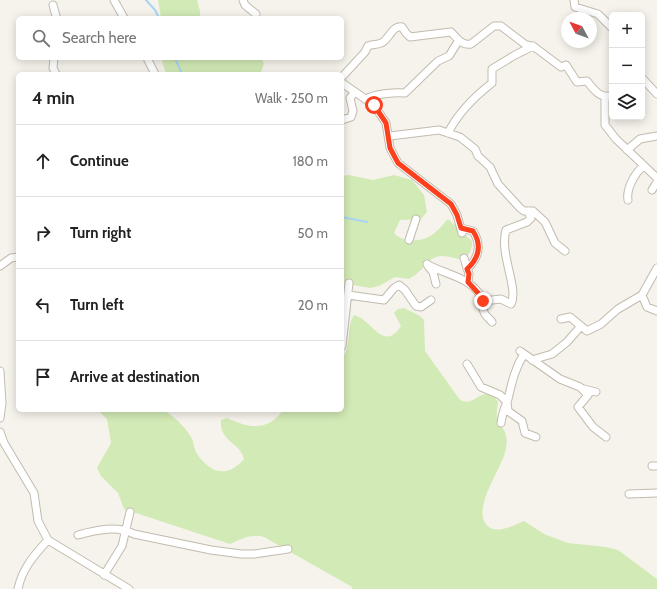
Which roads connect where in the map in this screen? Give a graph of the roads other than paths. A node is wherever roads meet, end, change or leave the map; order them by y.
1 (114, 0) edge
2 (243, 0) edge
3 (574, 0) edge
4 (53, 5) dead end
5 (256, 14) dead end
6 (56, 16) edge
7 (123, 16) edge
8 (609, 25) edge
9 (459, 40) junction
10 (533, 46) junction
11 (54, 60) edge
12 (148, 60) edge
13 (55, 72) edge
14 (154, 72) edge
15 (344, 75) edge
16 (645, 82) edge
17 (344, 84) edge
18 (355, 92) junction
19 (657, 94) edge
20 (609, 96) edge
21 (366, 99) junction
22 (344, 119) edge
23 (448, 133) junction
24 (390, 136) junction
25 (657, 136) edge
26 (627, 150) junction
27 (644, 166) junction
28 (418, 178) junction
29 (657, 178) edge
30 (657, 182) edge
31 (417, 187) dead end
32 (652, 190) dead end
33 (628, 200) dead end
34 (528, 212) junction
35 (416, 219) dead end
36 (409, 240) dead end
37 (565, 251) dead end
38 (16, 257) edge
39 (464, 258) dead end
40 (0, 266) edge
41 (657, 268) edge
42 (467, 269) junction
43 (468, 282) junction
44 (349, 283) dead end
45 (436, 284) dead end
46 (348, 295) junction
47 (642, 295) junction
48 (431, 300) dead end
49 (483, 301) junction
50 (657, 311) edge
51 (484, 312) junction
52 (477, 316) dead end
53 (561, 319) dead end
54 (492, 322) dead end
55 (581, 326) junction
56 (344, 329) edge
57 (532, 360) junction
58 (467, 364) dead end
59 (0, 371) edge
60 (580, 387) junction
61 (596, 392) dead end
62 (506, 402) junction
63 (0, 418) edge
64 (501, 423) dead end
65 (0, 432) edge
66 (536, 437) dead end
67 (606, 437) dead end
68 (657, 492) edge
69 (629, 494) dead end
70 (130, 512) dead end
71 (126, 529) junction
72 (78, 535) dead end
73 (48, 540) junction
74 (288, 549) dead end
75 (104, 575) junction
76 (18, 589) edge
77 (129, 589) edge

1 - 7 street
2 - 5 street
3 - 8 street
4 - 6 street
9 - 10 street
9 - 15 street
9 - 21 street
10 - 20 street
10 - 23 street
11 - 13 street
12 - 14 street
16 - 19 street
17 - 18 street
18 - 21 street
18 - 22 street
20 - 26 street
21 - 24 street
23 - 24 street
23 - 34 street
24 - 28 street
25 - 26 street
26 - 27 street
27 - 29 street
27 - 33 street
28 - 31 street
28 - 42 street
30 - 32 street
34 - 37 street
34 - 49 street
35 - 36 street
38 - 40 street
39 - 42 street
41 - 47 street
42 - 43 street
43 - 45 street
43 - 49 street
44 - 46 street
46 - 48 street
46 - 56 street
47 - 50 street
47 - 55 street
49 - 51 street
51 - 52 street
51 - 54 street
53 - 55 street
55 - 57 street
57 - 60 street
57 - 62 street
58 - 62 street
59 - 63 street
60 - 61 street
60 - 67 street
62 - 64 street
62 - 66 street
65 - 73 street
68 - 69 street
70 - 71 street
71 - 72 street
71 - 74 street
71 - 75 street
73 - 75 street
73 - 76 street
75 - 77 street

